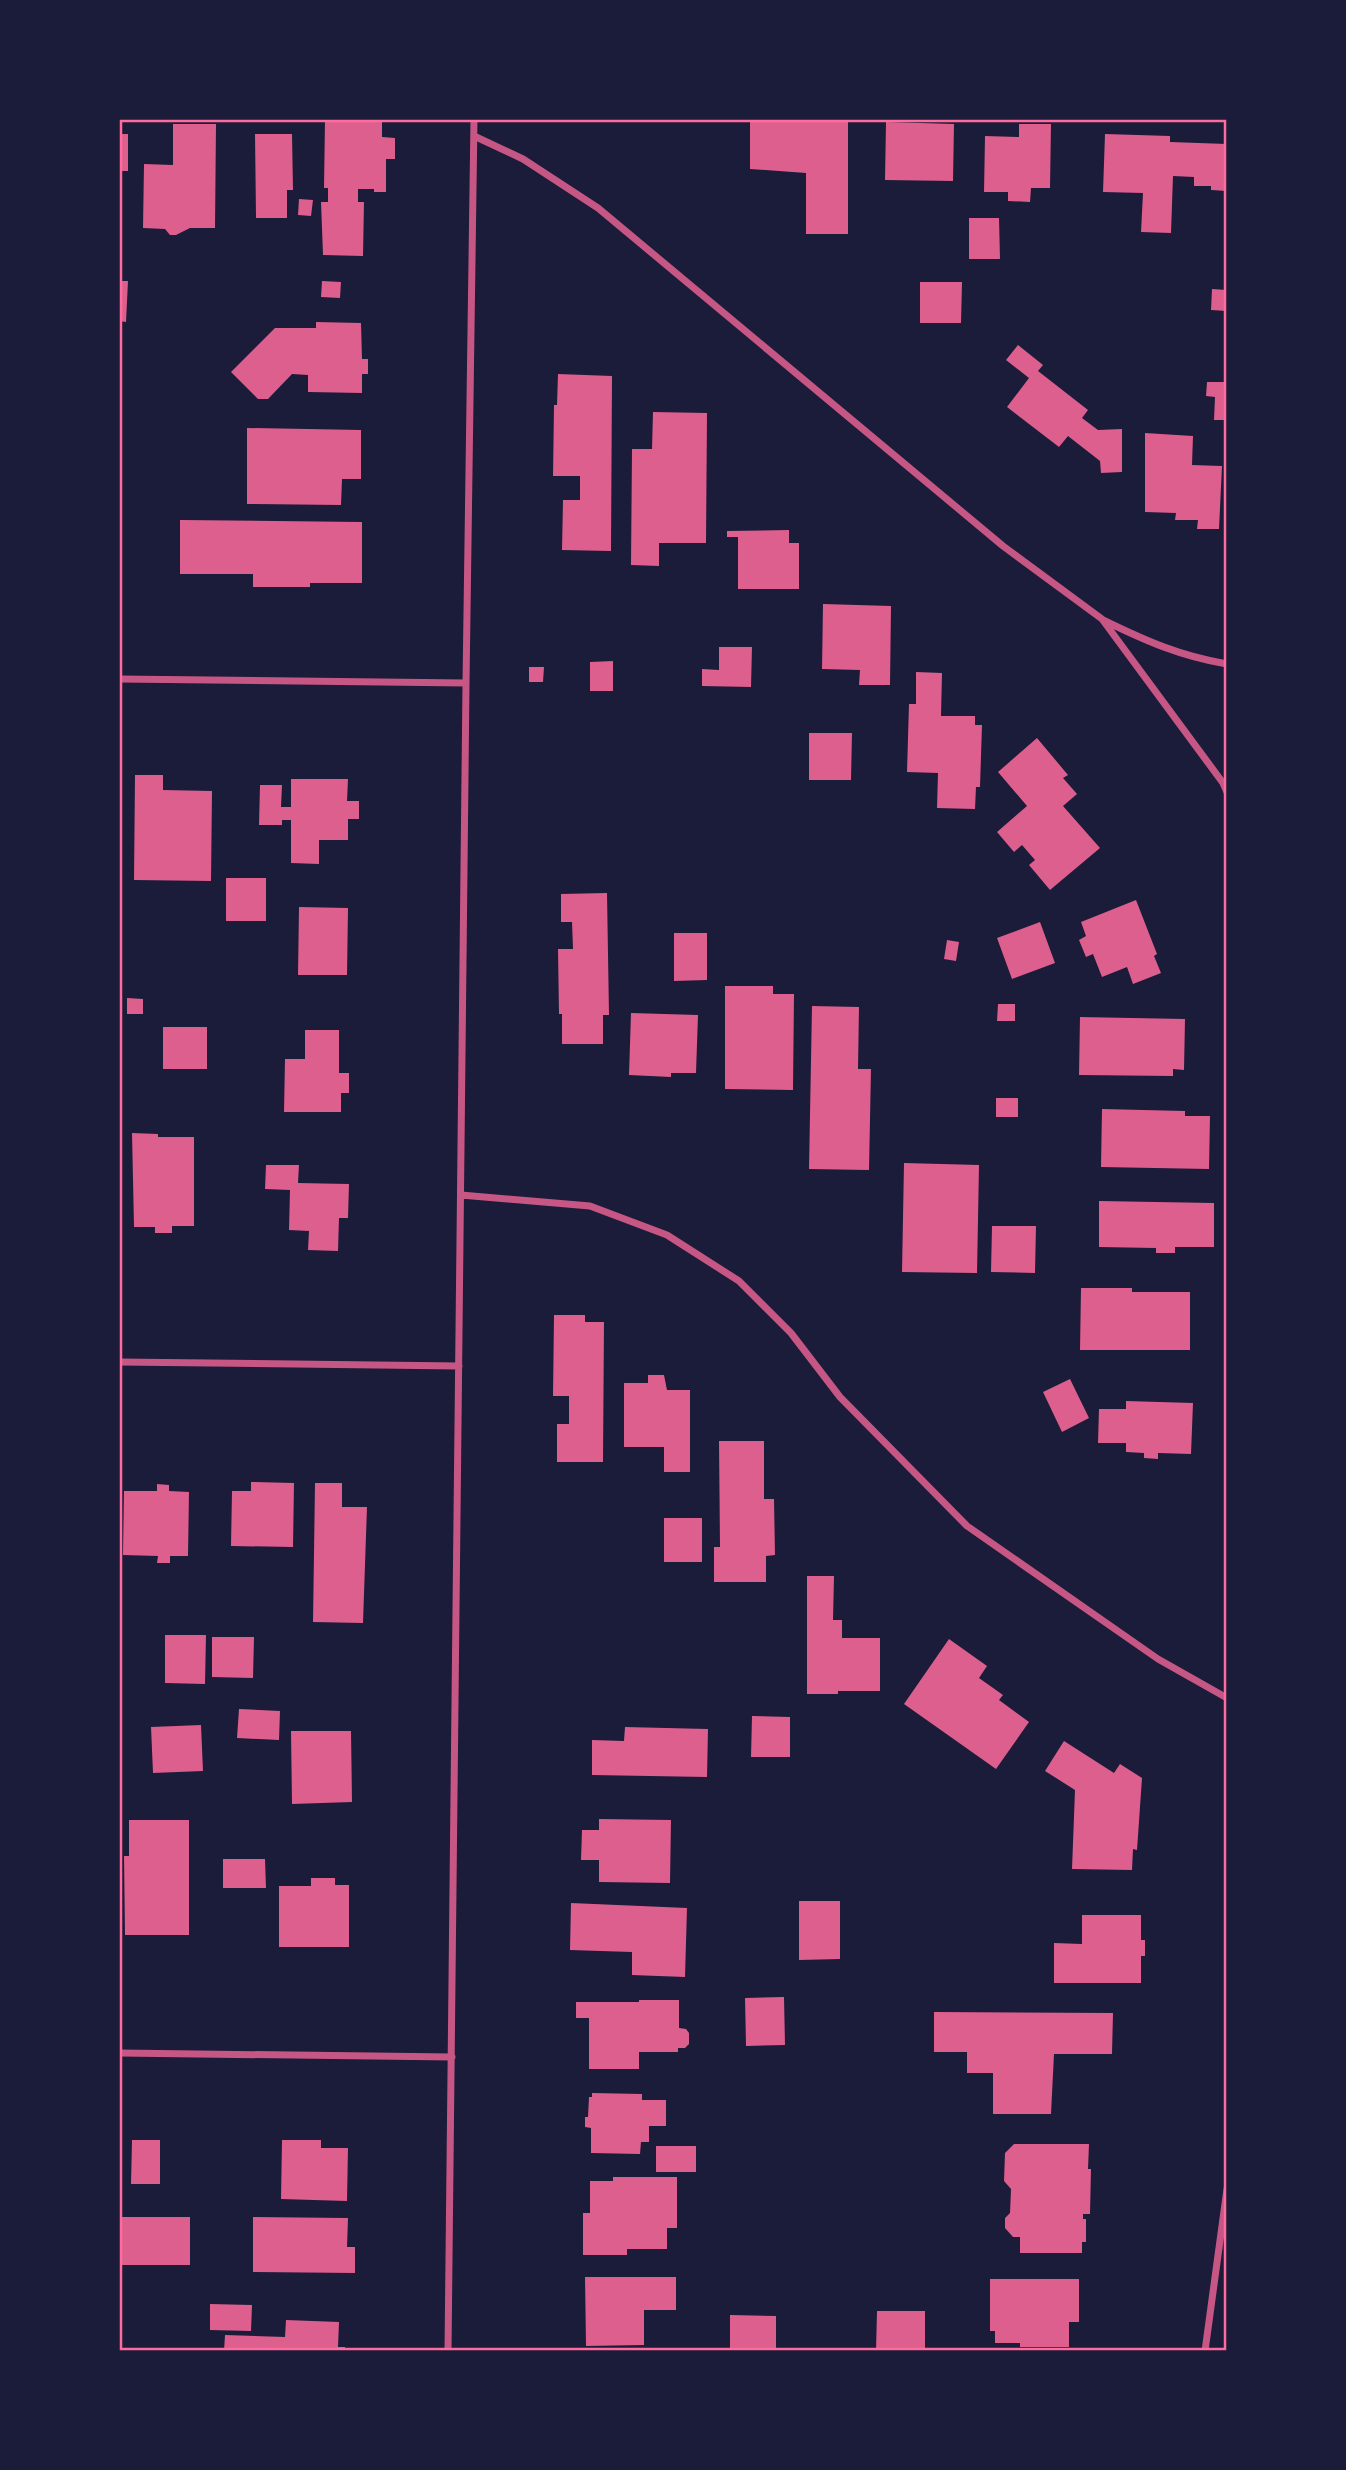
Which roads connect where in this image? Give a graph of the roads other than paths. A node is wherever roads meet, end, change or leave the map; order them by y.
1 (474, 119) edge
2 (474, 136) junction
3 (1102, 619) junction
4 (1227, 664) edge
5 (119, 680) edge
6 (466, 683) junction
7 (1227, 792) edge
8 (461, 1195) junction
9 (119, 1362) edge
10 (459, 1366) junction
11 (1227, 1698) edge
12 (119, 2053) edge
13 (452, 2056) junction
14 (1227, 2189) edge
15 (448, 2351) edge
16 (1205, 2351) edge

1 - 2 street
2 - 3 street
2 - 6 street
3 - 4 street
3 - 7 street
5 - 6 street
6 - 8 street
8 - 10 street
8 - 11 street
9 - 10 street
10 - 13 street
12 - 13 street
13 - 15 street
14 - 16 street

